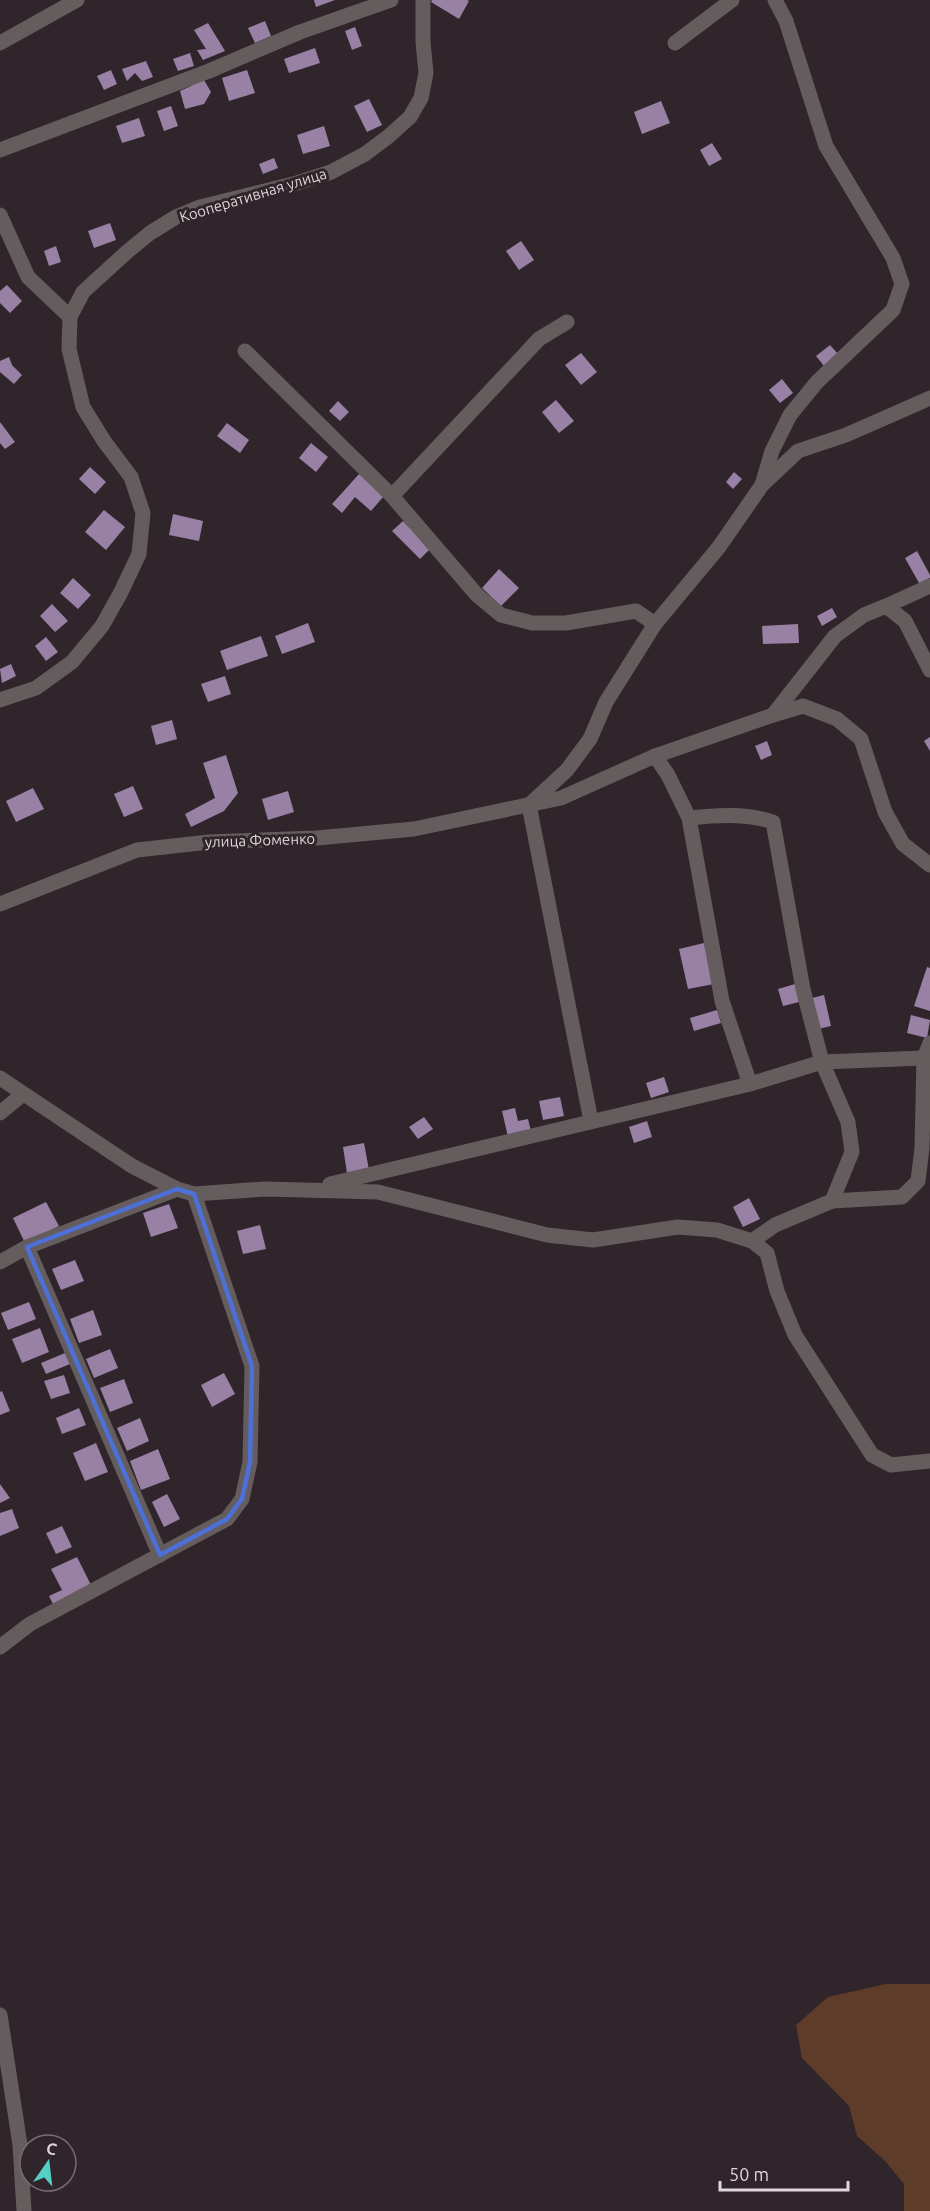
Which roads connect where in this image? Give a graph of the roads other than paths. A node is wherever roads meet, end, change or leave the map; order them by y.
1 (77, 0) edge
2 (391, 0) edge
3 (423, 0) edge
4 (732, 0) edge
5 (775, 0) edge
6 (0, 43) edge
7 (675, 43) dead end
8 (0, 150) edge
9 (0, 215) edge
10 (70, 317) junction
11 (567, 322) dead end
12 (244, 351) dead end
13 (930, 398) edge
14 (762, 485) junction
15 (392, 496) junction
16 (930, 586) edge
17 (886, 606) junction
18 (655, 624) junction
19 (930, 670) edge
20 (0, 700) edge
21 (773, 715) junction
22 (655, 756) junction
23 (529, 805) junction
24 (689, 818) junction
25 (930, 866) edge
26 (0, 904) edge
27 (930, 1043) edge
28 (924, 1058) junction
29 (822, 1062) junction
30 (0, 1078) edge
31 (750, 1084) junction
32 (23, 1094) junction
33 (0, 1113) edge
34 (591, 1121) junction
35 (177, 1189) junction
36 (312, 1189) junction
37 (194, 1194) junction
38 (832, 1201) junction
39 (752, 1241) junction
40 (27, 1247) junction
41 (0, 1262) edge
42 (930, 1461) edge
43 (160, 1555) junction
44 (0, 1647) edge
45 (0, 2015) edge
46 (24, 2211) edge

1 - 6 street
2 - 8 street
3 - 10 street, Кооперативная улица
4 - 7 street
5 - 14 street
9 - 10 street
10 - 20 street, Кооперативная улица
11 - 15 street
12 - 15 street
13 - 14 street
14 - 18 street
15 - 18 street
16 - 17 street
17 - 19 street
17 - 21 street
18 - 23 street
21 - 22 street, улица Фоменко
21 - 25 street, улица Фоменко
22 - 23 street, улица Фоменко
22 - 24 street
23 - 26 street, улица Фоменко
23 - 34 street
24 - 29 street
24 - 31 street
27 - 28 street
28 - 29 street
28 - 38 street
29 - 31 street
29 - 38 street
30 - 32 street
31 - 34 street
32 - 33 street
32 - 35 street
34 - 36 street
35 - 37 street
35 - 40 street
36 - 37 street
36 - 39 street
37 - 43 street
38 - 39 street
39 - 42 street
40 - 41 street
40 - 43 street
43 - 44 street
45 - 46 street

